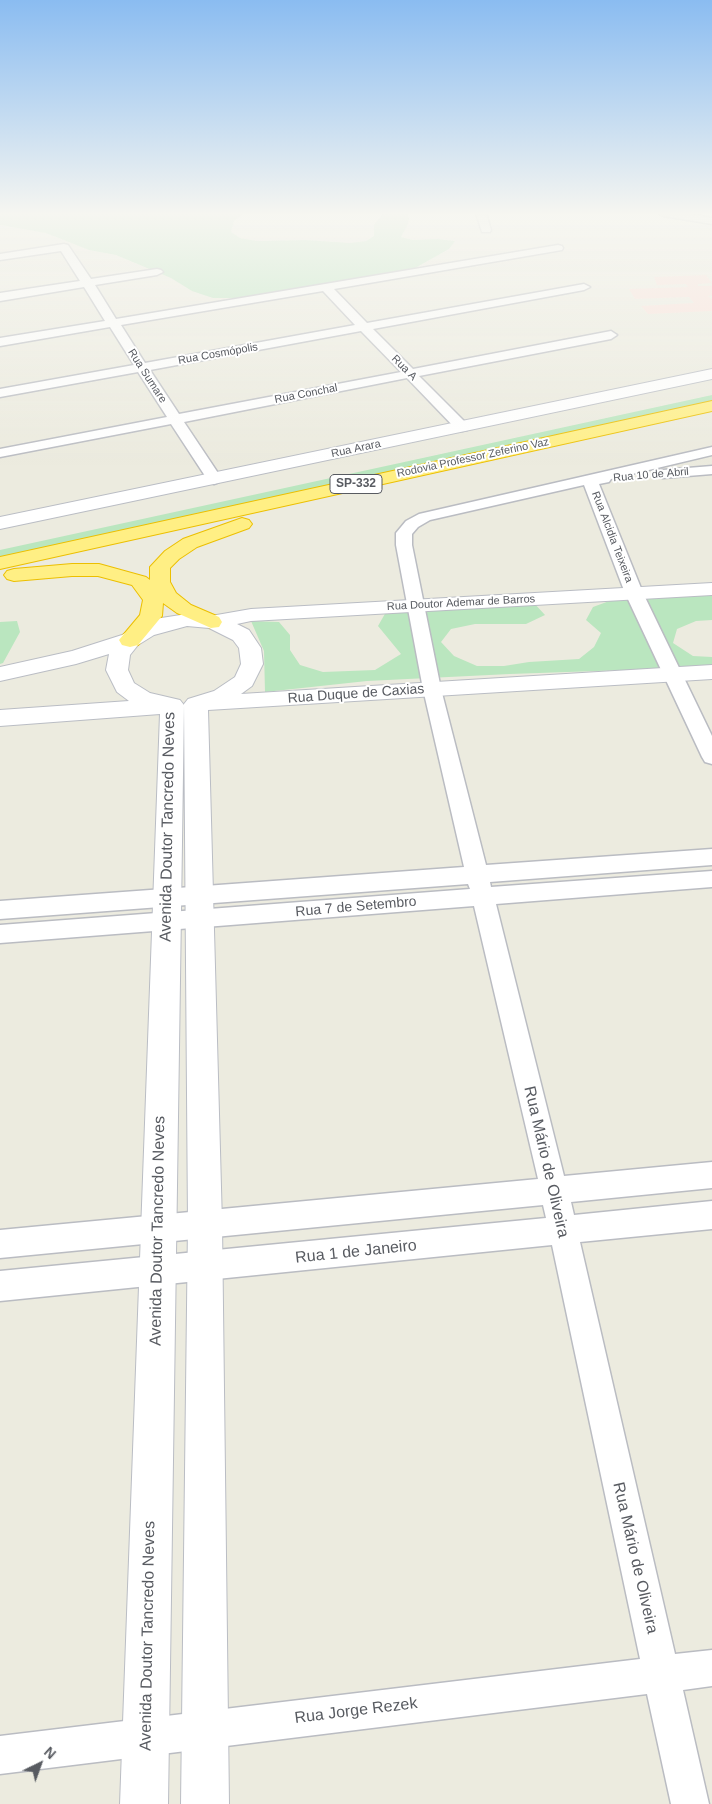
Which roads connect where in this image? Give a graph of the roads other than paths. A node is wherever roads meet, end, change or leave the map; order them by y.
1 (96, 297) edge
2 (265, 297) edge
3 (335, 297) edge
4 (530, 297) edge
5 (113, 323) junction
6 (365, 328) junction
7 (611, 335) dead end
8 (0, 342) edge
9 (142, 368) junction
10 (410, 374) junction
11 (712, 374) edge
12 (712, 391) edge
13 (0, 393) edge
14 (712, 406) edge
15 (175, 419) junction
16 (462, 427) junction
17 (712, 451) edge
18 (0, 453) edge
19 (712, 470) edge
20 (214, 479) junction
21 (590, 480) junction
22 (358, 484) junction
23 (216, 498) dead end
24 (0, 523) edge
25 (0, 563) edge
26 (0, 577) edge
27 (712, 589) edge
28 (634, 593) junction
29 (415, 605) junction
30 (211, 622) junction
31 (130, 640) junction
32 (712, 672) edge
33 (0, 674) edge
34 (674, 675) junction
35 (432, 689) junction
36 (184, 705) junction
37 (0, 718) edge
38 (712, 757) edge
39 (712, 857) edge
40 (712, 879) edge
41 (480, 886) junction
42 (183, 909) junction
43 (0, 910) edge
44 (0, 934) edge
45 (712, 1175) edge
46 (554, 1190) junction
47 (712, 1215) edge
48 (205, 1224) junction
49 (158, 1229) junction
50 (562, 1230) junction
51 (0, 1244) edge
52 (205, 1267) junction
53 (157, 1272) junction
54 (0, 1286) edge
55 (712, 1668) edge
56 (661, 1674) junction
57 (205, 1729) junction
58 (146, 1737) junction
59 (0, 1755) edge
60 (144, 1804) edge
61 (205, 1804) edge
62 (690, 1804) edge

1 - 5 street, Rua Sumare
2 - 5 street
3 - 6 street, Rua A
4 - 6 street, Rua Cosmópolis
5 - 8 street
5 - 9 street, Rua Sumare
6 - 9 street, Rua Cosmópolis
6 - 10 street, Rua A
7 - 10 street, Rua Conchal
9 - 13 street, Rua Cosmópolis
9 - 15 street, Rua Sumare
10 - 15 street, Rua Conchal
10 - 16 street, Rua A
11 - 16 street, Rua Arara
12 - 23 highway, Rodovia Professor Zeferino Vaz / SP-332
14 - 22 highway, Rodovia Professor Zeferino Vaz / SP-332
15 - 18 street, Rua Conchal
15 - 20 street, Rua Sumare
16 - 20 street, Rua Arara
17 - 21 street
19 - 21 street, Rua 10 de Abril
20 - 24 street, Rua Arara
21 - 28 street, Rua Alcidia Teixeira
21 - 29 street, Rua Mário de Oliveira
22 - 25 highway, Rodovia Professor Zeferino Vaz / SP-332
22 - 30 highway
26 - 31 highway
27 - 28 street, Rua Doutor Ademar de Barros
28 - 29 street, Rua Doutor Ademar de Barros
28 - 34 street, Rua Alcidia Teixeira
29 - 30 street, Rua Doutor Ademar de Barros
29 - 35 street, Rua Mário de Oliveira
30 - 31 street, Avenida Doutor Tancredo Neves
30 - 36 street, Avenida Doutor Tancredo Neves
31 - 33 street
31 - 36 street, Avenida Doutor Tancredo Neves
32 - 34 street, Rua Duque de Caxias
34 - 35 street, Rua Duque de Caxias
34 - 38 street, Rua Alcidia Teixeira
35 - 36 street, Rua Duque de Caxias
35 - 41 street, Rua Mário de Oliveira
36 - 37 street, Rua Duque de Caxias
36 - 42 street, Avenida Doutor Tancredo Neves
39 - 41 street, Rua 7 de Setembro
40 - 41 street, Rua 7 de Setembro
41 - 42 street, Rua 7 de Setembro
41 - 46 street, Rua Mário de Oliveira
42 - 43 street, Rua 7 de Setembro
42 - 44 street, Rua 7 de Setembro
42 - 48 street, Avenida Doutor Tancredo Neves
42 - 49 street, Avenida Doutor Tancredo Neves
45 - 46 street
46 - 48 street
46 - 50 street, Rua Mário de Oliveira
47 - 50 street, Rua 1 de Janeiro
48 - 49 street
48 - 52 street, Avenida Doutor Tancredo Neves
49 - 51 street
49 - 53 street, Avenida Doutor Tancredo Neves
50 - 52 street, Rua 1 de Janeiro
50 - 56 street, Rua Mário de Oliveira
52 - 53 street, Rua 1 de Janeiro
52 - 57 street, Avenida Doutor Tancredo Neves
53 - 54 street, Rua 1 de Janeiro
53 - 58 street, Avenida Doutor Tancredo Neves
55 - 56 street, Rua Jorge Rezek
56 - 57 street, Rua Jorge Rezek
56 - 62 street, Rua Mário de Oliveira
57 - 58 street, Rua Jorge Rezek
57 - 61 street, Avenida Doutor Tancredo Neves
58 - 59 street, Rua Jorge Rezek
58 - 60 street, Avenida Doutor Tancredo Neves

